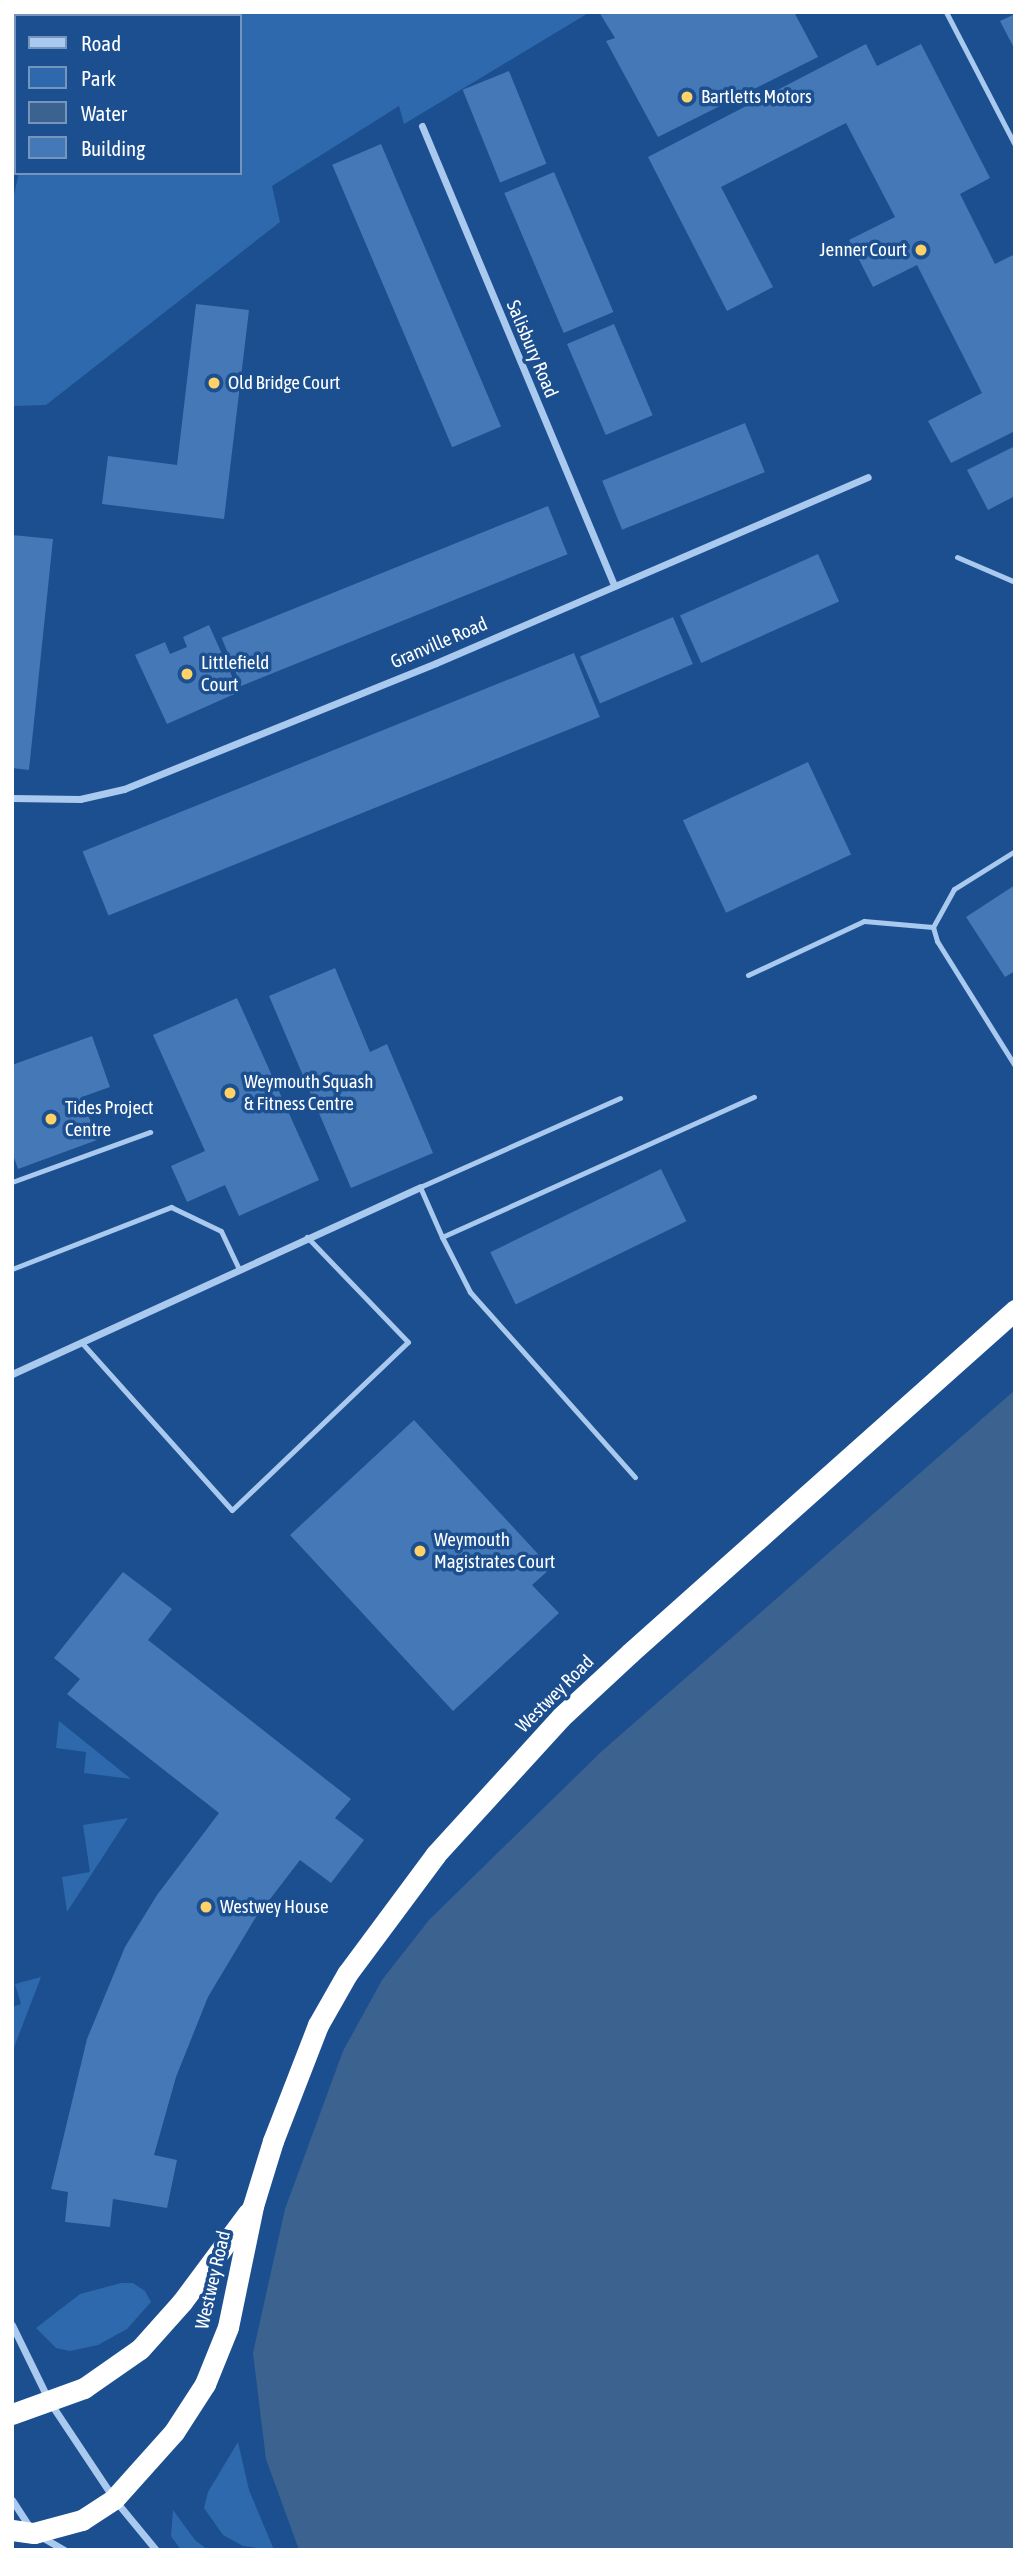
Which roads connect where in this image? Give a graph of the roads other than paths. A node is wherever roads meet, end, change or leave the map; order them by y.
1 (946, 12) edge
2 (422, 126) dead end
3 (1015, 145) edge
4 (868, 477) dead end
5 (957, 556) dead end
6 (1015, 582) edge
7 (614, 584) junction
8 (12, 798) edge
9 (1015, 851) edge
10 (933, 926) junction
11 (748, 975) dead end
12 (1015, 1066) edge
13 (754, 1097) dead end
14 (620, 1098) dead end
15 (150, 1132) dead end
16 (12, 1182) edge
17 (420, 1188) junction
18 (307, 1237) junction
19 (442, 1237) junction
20 (12, 1269) edge
21 (239, 1269) junction
22 (1015, 1310) edge
23 (82, 1343) junction
24 (12, 1374) edge
25 (635, 1477) dead end
26 (253, 2206) junction
27 (12, 2325) edge
28 (49, 2401) junction
29 (12, 2414) edge
30 (114, 2498) junction
31 (12, 2500) edge
32 (12, 2530) edge
33 (34, 2533) junction
34 (64, 2550) edge
35 (156, 2550) edge

1 - 3 lane
2 - 7 street, Salisbury Road
4 - 7 street, Granville Road
5 - 6 lane
7 - 8 street, Granville Road
9 - 10 lane
10 - 11 lane
10 - 12 lane
13 - 19 lane
14 - 17 lane
15 - 16 lane
17 - 18 street
17 - 19 lane
18 - 21 street
18 - 23 lane
19 - 25 lane
20 - 21 lane
21 - 23 street
22 - 26 highway, Westwey Road
23 - 24 street
26 - 28 highway, Westwey Road
26 - 30 highway, Westwey Road
27 - 28 street
28 - 29 highway, Westwey Road
28 - 30 street
30 - 33 highway, Westwey Road
30 - 35 street
31 - 33 street
32 - 33 highway
33 - 34 street

